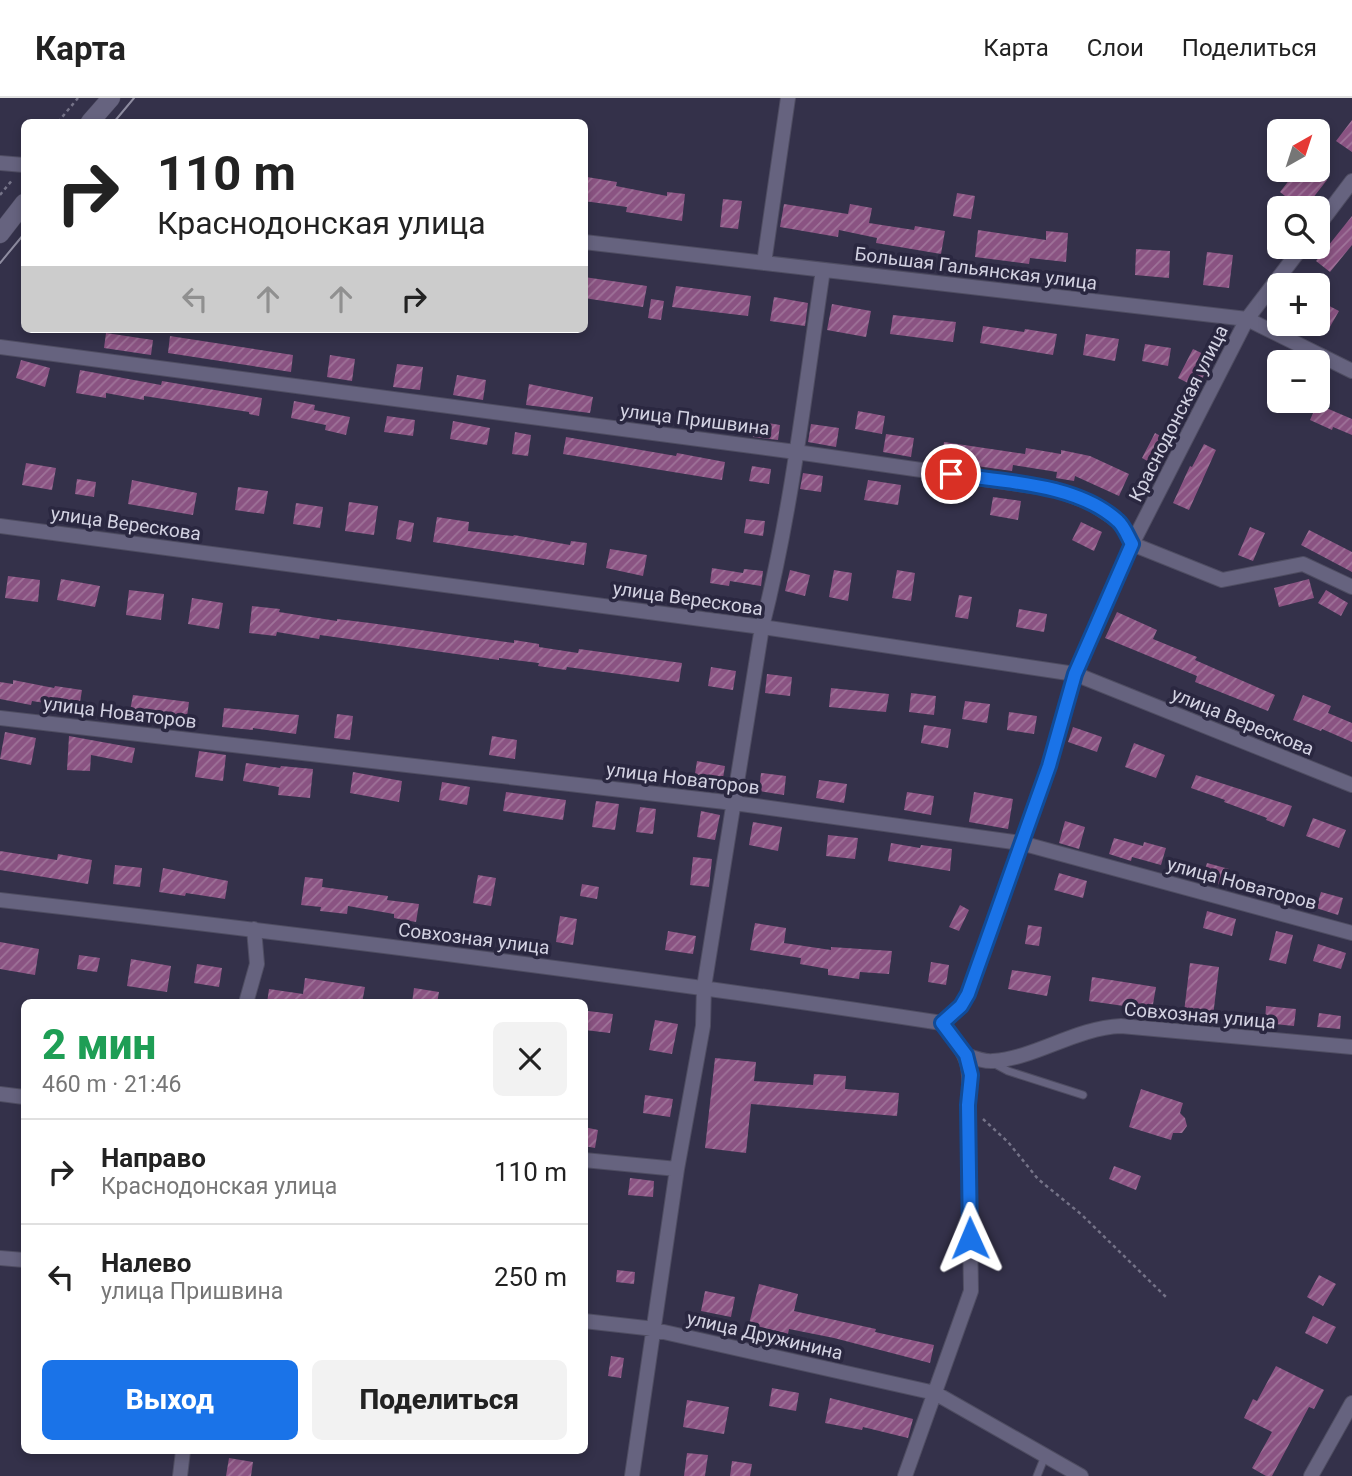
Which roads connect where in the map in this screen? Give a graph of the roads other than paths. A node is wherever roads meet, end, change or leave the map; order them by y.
1 (111, 98) edge
2 (788, 98) edge
3 (93, 119) edge
4 (0, 163) edge
5 (21, 165) edge
6 (1352, 181) edge
7 (21, 207) edge
8 (1330, 210) edge
9 (0, 234) edge
10 (588, 242) edge
11 (1293, 259) edge
12 (764, 263) junction
13 (823, 270) junction
14 (1247, 319) junction
15 (0, 347) edge
16 (1352, 370) edge
17 (796, 452) junction
18 (0, 526) edge
19 (1132, 544) junction
20 (1352, 587) edge
21 (762, 627) junction
22 (1075, 674) junction
23 (0, 718) edge
24 (1352, 785) edge
25 (734, 803) junction
26 (1021, 843) junction
27 (0, 900) edge
28 (254, 929) junction
29 (1352, 933) edge
30 (704, 987) junction
31 (247, 999) edge
32 (942, 1023) junction
33 (1352, 1047) edge
34 (966, 1055) junction
35 (991, 1062) junction
36 (0, 1094) edge
37 (1083, 1095) dead end
38 (21, 1097) edge
39 (588, 1160) edge
40 (677, 1169) junction
41 (0, 1258) edge
42 (21, 1260) edge
43 (588, 1321) edge
44 (653, 1329) junction
45 (935, 1394) junction
46 (1352, 1403) edge
47 (183, 1454) edge
48 (1045, 1456) junction
49 (180, 1476) edge
50 (632, 1476) edge
51 (905, 1476) edge
52 (1037, 1476) edge
53 (1081, 1476) edge
54 (1311, 1476) edge

1 - 3 main road
2 - 12 street
4 - 5 street
6 - 8 street
7 - 9 main road
10 - 12 street, Большая Гальянская улица
11 - 14 street, Краснодонская улица
12 - 13 street, Большая Гальянская улица
13 - 14 street, Большая Гальянская улица
13 - 17 street
14 - 16 street, Большая Гальянская улица
14 - 19 street, Краснодонская улица
15 - 17 street, улица Пришвина
17 - 19 street, улица Пришвина
17 - 21 street
18 - 21 street, улица Верескова
19 - 20 street
19 - 22 street, Краснодонская улица
21 - 22 street, улица Верескова
21 - 25 street
22 - 24 street, улица Верескова
22 - 26 street, Краснодонская улица
23 - 25 street, улица Новаторов
25 - 26 street, улица Новаторов
25 - 30 street
26 - 29 street, улица Новаторов
26 - 32 street, Краснодонская улица
27 - 28 street, Совхозная улица
28 - 30 street, Совхозная улица
28 - 31 street
30 - 32 street, Совхозная улица
30 - 40 street
32 - 34 street
33 - 35 street, Совхозная улица
34 - 35 street
34 - 45 street
35 - 37 lane
36 - 38 street
39 - 40 street
40 - 44 street
41 - 42 street
43 - 44 street, улица Дружинина
44 - 45 street, улица Дружинина
44 - 50 street
45 - 48 street, улица Дружинина
45 - 51 street
46 - 54 street
47 - 49 street
48 - 52 lane
48 - 53 street, улица Дружинина

